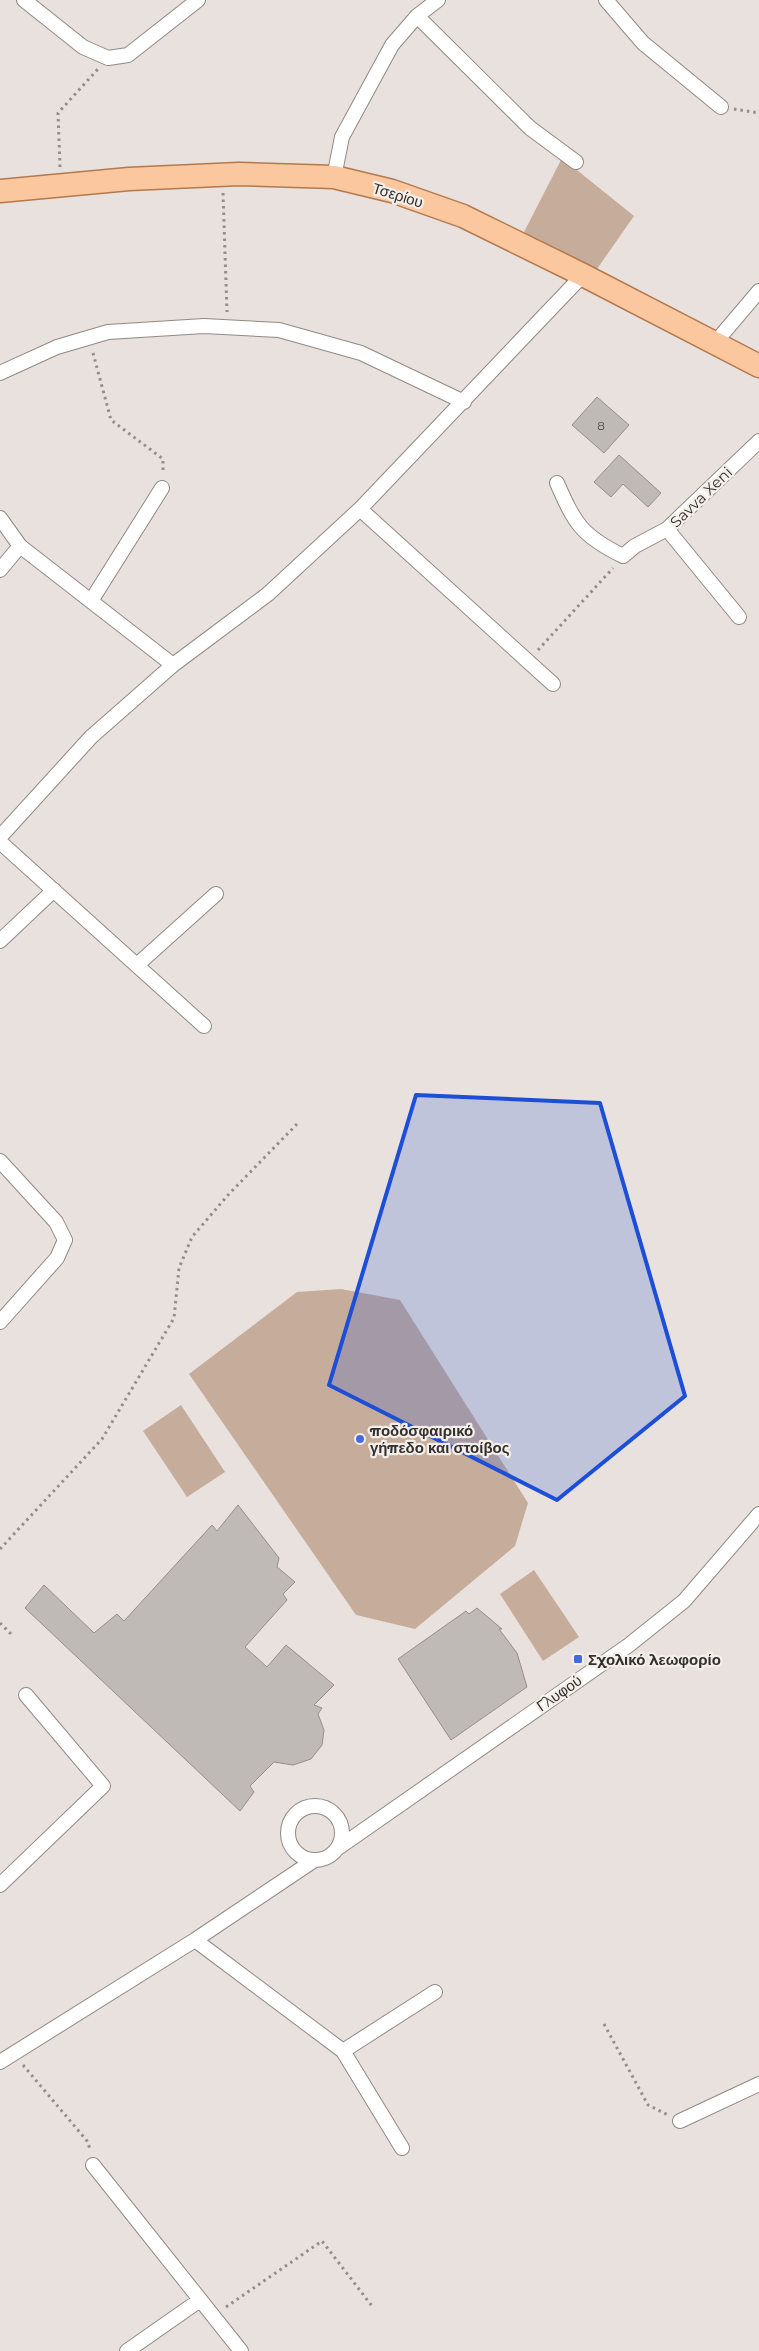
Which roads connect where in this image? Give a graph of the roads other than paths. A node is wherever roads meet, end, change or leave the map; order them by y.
1 (24, 0) edge
2 (198, 0) edge
3 (438, 0) edge
4 (606, 0) edge
5 (417, 16) junction
6 (721, 107) road end
7 (576, 162) dead end
8 (334, 177) junction
9 (0, 191) edge
10 (583, 275) junction
11 (759, 292) edge
12 (714, 344) junction
13 (759, 366) edge
14 (0, 373) edge
15 (464, 402) junction
16 (759, 441) edge
17 (557, 483) dead end
18 (162, 488) road end
19 (360, 509) junction
20 (0, 518) edge
21 (667, 529) junction
22 (20, 546) junction
23 (0, 570) edge
24 (91, 601) junction
25 (739, 617) dead end
26 (173, 665) junction
27 (553, 684) dead end
28 (0, 837) edge
29 (0, 842) edge
30 (54, 890) junction
31 (216, 894) dead end
32 (0, 941) edge
33 (137, 965) junction
34 (204, 1026) dead end
35 (0, 1160) edge
36 (0, 1322) edge
37 (759, 1514) edge
38 (26, 1695) dead end
39 (338, 1848) junction
40 (314, 1860) junction
41 (0, 1885) edge
42 (195, 1940) junction
43 (435, 1992) dead end
44 (342, 2051) junction
45 (0, 2062) edge
46 (759, 2084) edge
47 (680, 2121) road end
48 (402, 2148) dead end
49 (93, 2165) road end
50 (200, 2300) junction
51 (127, 2351) edge
52 (241, 2351) edge

1 - 2 street
3 - 5 street
4 - 6 street
5 - 7 street
5 - 8 street
8 - 9 main road, Τσερίου
8 - 10 main road, Τσερίου
10 - 12 main road, Τσερίου
10 - 15 street
11 - 12 street
12 - 13 main road, Τσερίου
14 - 15 street
15 - 19 street
16 - 21 street, Savva Xeni
17 - 21 street, Savva Xeni
18 - 24 street
19 - 26 street
19 - 27 street
20 - 22 street
21 - 25 street
22 - 23 street
22 - 24 street
24 - 26 street
26 - 28 street
29 - 30 street
30 - 32 street
30 - 33 street
31 - 33 street
33 - 34 street
35 - 36 street
37 - 39 street, Γλυφού
38 - 41 street
39 - 40 street
39 - 40 street
40 - 42 street
42 - 44 street
42 - 45 street
43 - 44 street
44 - 48 street
46 - 47 street
49 - 50 street
50 - 51 street
50 - 52 street

